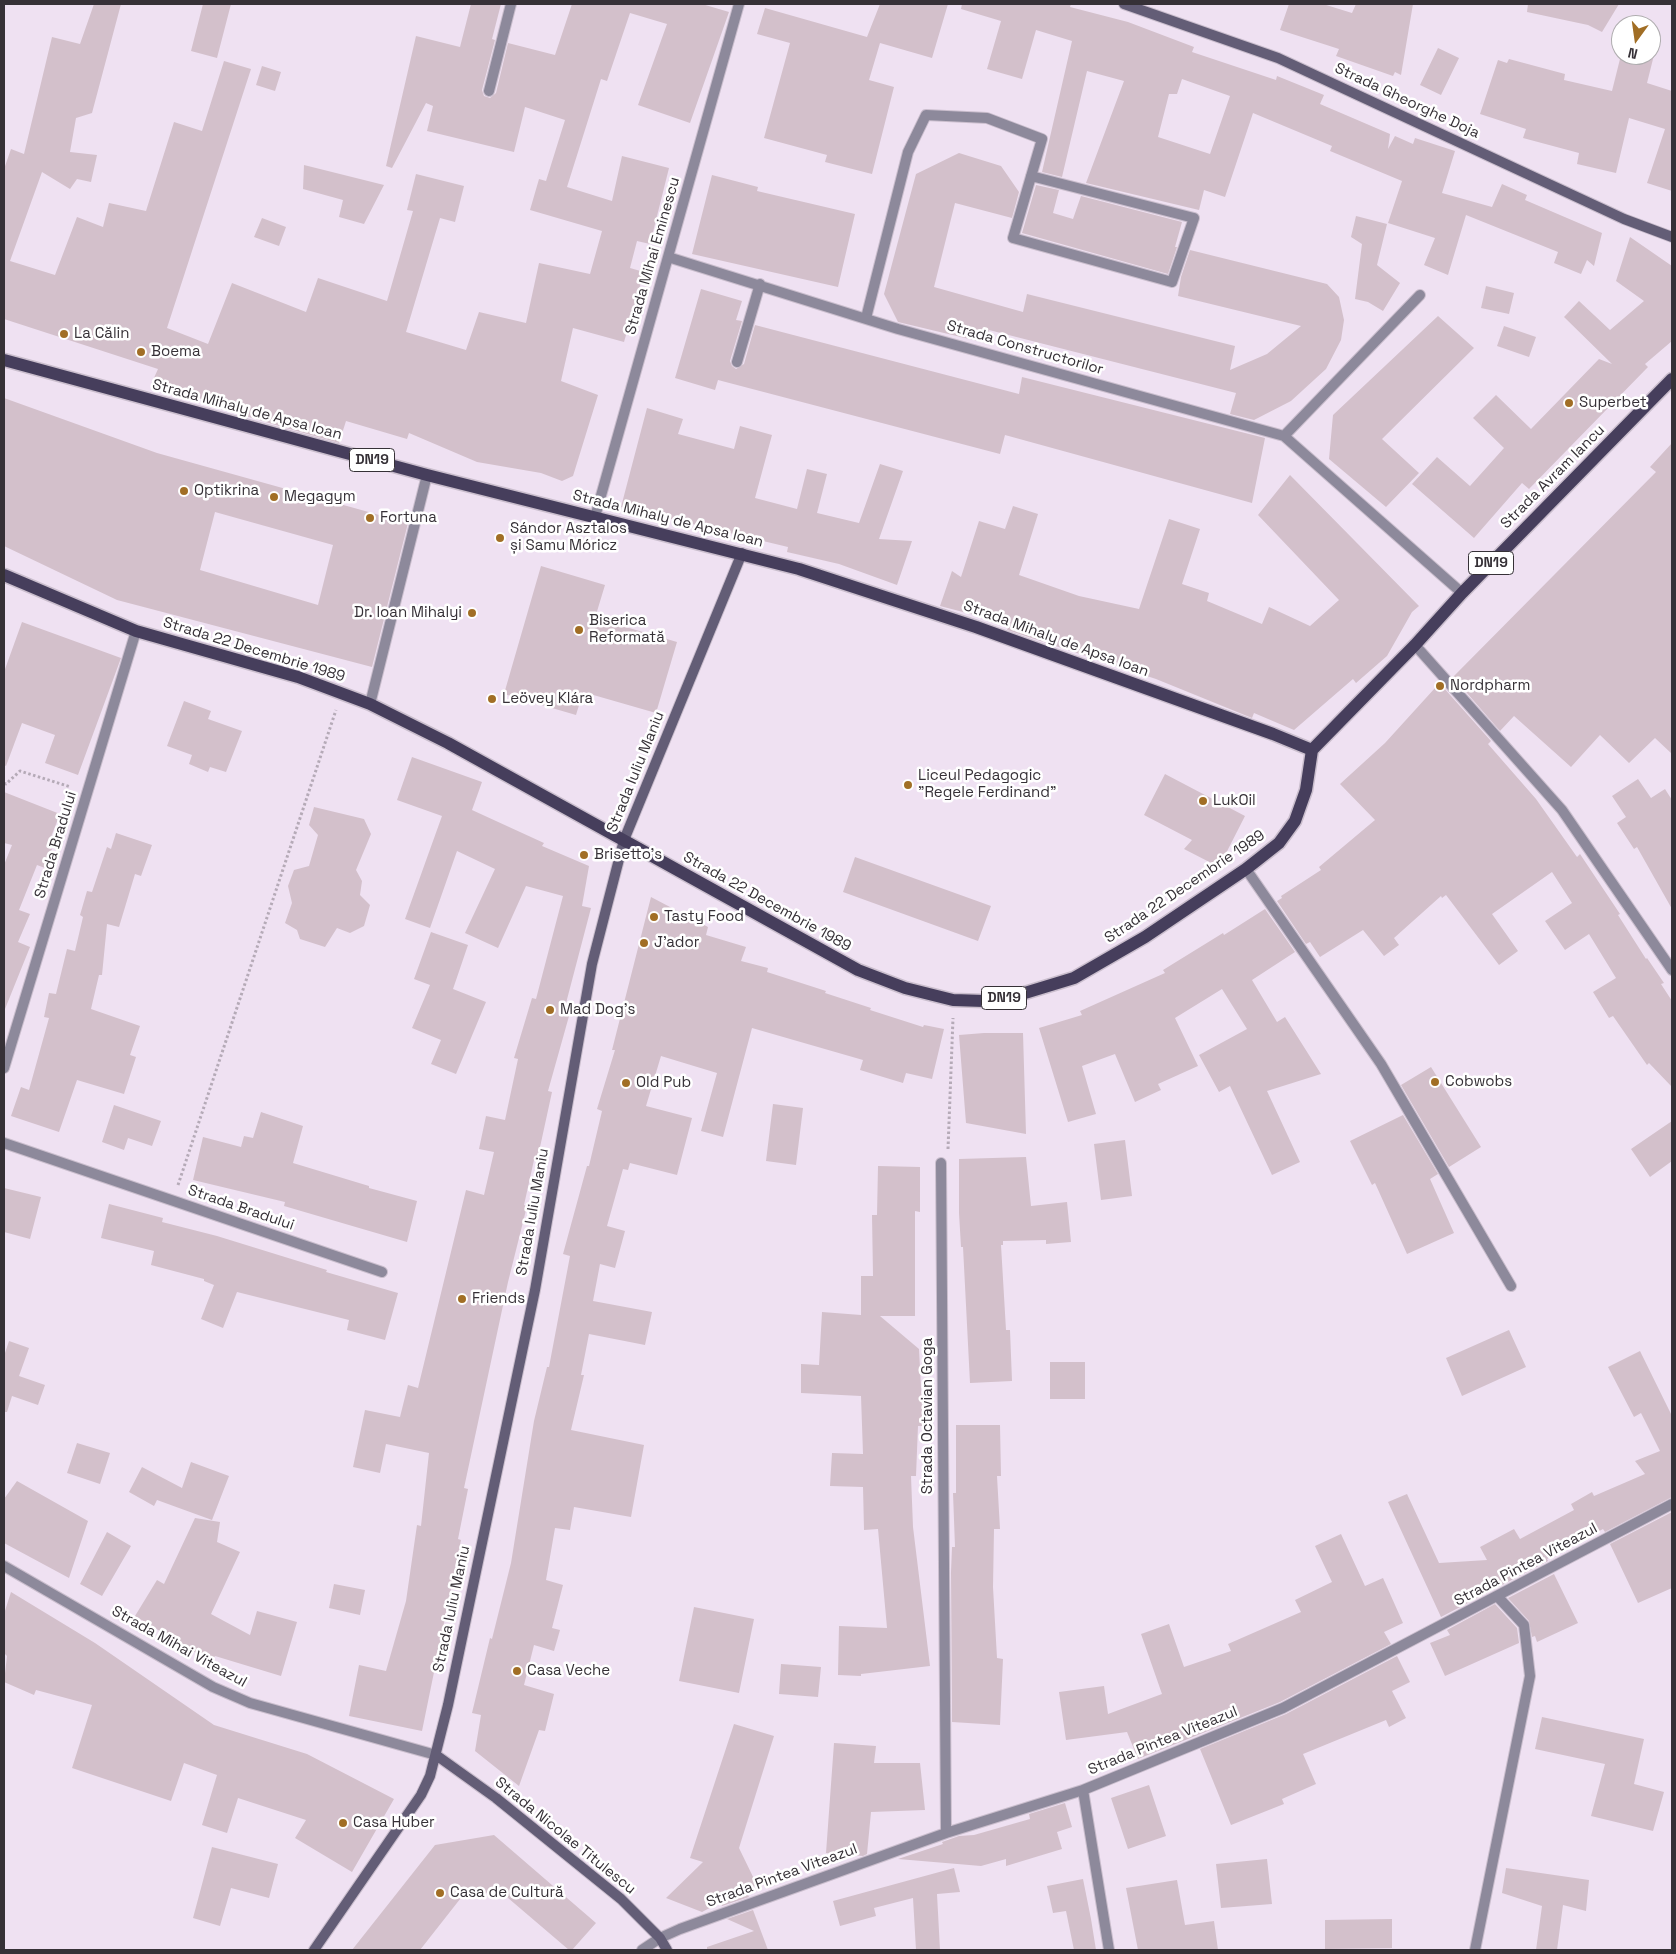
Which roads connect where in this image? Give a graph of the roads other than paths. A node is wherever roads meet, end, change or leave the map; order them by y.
1 (511, 4) edge
2 (739, 4) edge
3 (1124, 4) edge
4 (490, 91) dead end
5 (1031, 176) junction
6 (1672, 236) edge
7 (668, 257) junction
8 (760, 284) junction
9 (1420, 295) dead end
10 (866, 318) junction
11 (4, 360) edge
12 (737, 362) dead end
13 (1672, 379) edge
14 (1284, 436) junction
15 (427, 475) junction
16 (595, 517) junction
17 (742, 553) junction
18 (4, 575) edge
19 (1462, 593) junction
20 (136, 631) junction
21 (1416, 645) junction
22 (370, 704) junction
23 (1312, 750) junction
24 (624, 840) junction
25 (1246, 869) junction
26 (1672, 970) edge
27 (4, 1068) edge
28 (4, 1144) edge
29 (941, 1163) road end
30 (382, 1272) dead end
31 (1511, 1286) dead end
32 (1672, 1504) edge
33 (4, 1566) edge
34 (1498, 1597) junction
35 (436, 1755) junction
36 (1083, 1790) junction
37 (946, 1833) junction
38 (660, 1938) junction
39 (314, 1950) edge
40 (642, 1950) edge
41 (667, 1950) edge
42 (1109, 1950) edge
43 (1475, 1950) edge

1 - 4 street
2 - 7 street, Strada Mihai Eminescu
3 - 6 main road, Strada Gheorghe Doja
5 - 5 street
5 - 10 street
7 - 8 street, Strada Constructorilor
7 - 16 street, Strada Mihai Eminescu
8 - 10 street, Strada Constructorilor
8 - 12 street
9 - 14 street
10 - 14 street, Strada Constructorilor
11 - 15 main road, Strada Mihaly de Apsa Ioan / DN19
13 - 19 main road, Strada Avram Iancu / DN19
14 - 19 street, Strada Constructorilor
15 - 16 main road, Strada Mihaly de Apsa Ioan / DN19
15 - 22 street
16 - 17 main road, Strada Mihaly de Apsa Ioan / DN19
17 - 23 main road, Strada Mihaly de Apsa Ioan / DN19
17 - 24 main road, Strada Iuliu Maniu
18 - 20 main road, Strada 22 Decembrie 1989 / DN19
19 - 21 main road, Strada Avram Iancu / DN19
20 - 22 main road, Strada 22 Decembrie 1989 / DN19
20 - 27 street, Strada Bradului
21 - 23 main road, Strada Avram Iancu / DN19
21 - 26 street
22 - 24 main road, Strada 22 Decembrie 1989 / DN19
23 - 25 main road, Strada 22 Decembrie 1989 / DN19
24 - 25 main road, Strada 22 Decembrie 1989 / DN19
24 - 35 main road, Strada Iuliu Maniu
25 - 31 street
28 - 30 street, Strada Bradului
29 - 37 street, Strada Octavian Goga
32 - 34 street, Strada Pintea Viteazul
33 - 35 street, Strada Mihai Viteazul
34 - 36 street, Strada Pintea Viteazul
34 - 43 street
35 - 38 main road, Strada Nicolae Titulescu
35 - 39 main road, Strada Iuliu Maniu
36 - 37 street, Strada Pintea Viteazul
36 - 42 street
37 - 38 street, Strada Pintea Viteazul
38 - 40 street, Strada Pintea Viteazul
38 - 41 main road, Strada Nicolae Titulescu

